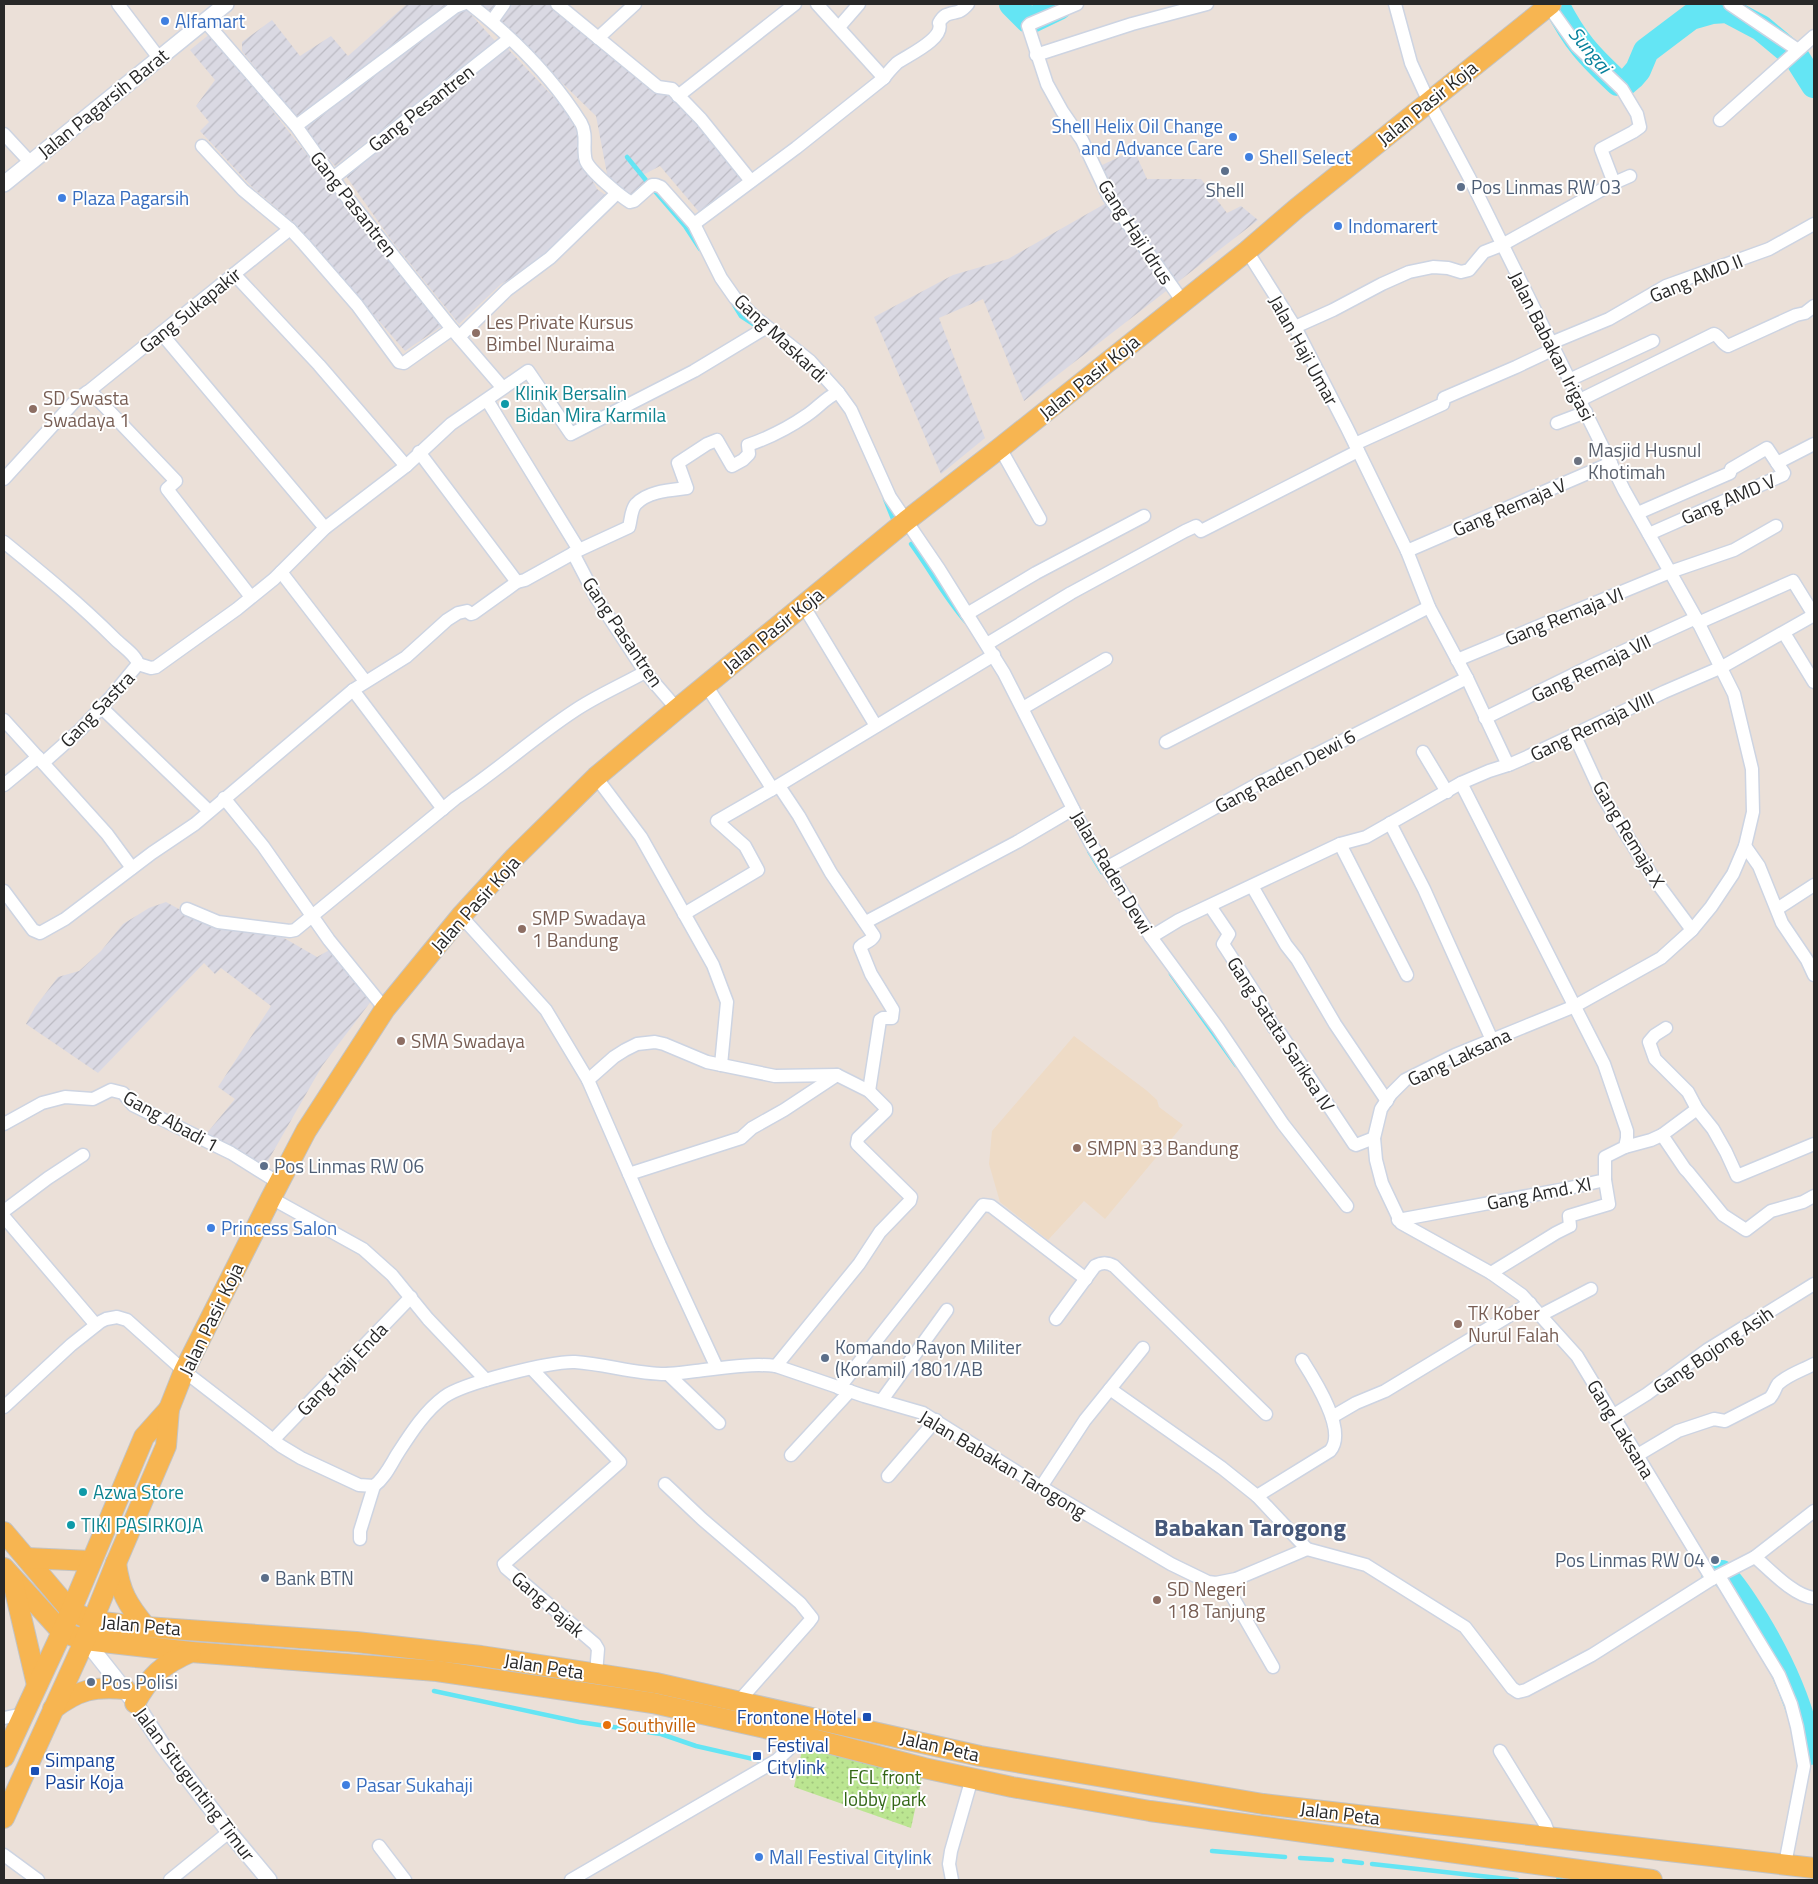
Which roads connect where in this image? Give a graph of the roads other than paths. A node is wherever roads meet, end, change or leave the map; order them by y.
1 (118, 4) edge
2 (226, 4) edge
3 (463, 4) edge
4 (470, 4) edge
5 (504, 4) edge
6 (557, 4) edge
7 (635, 4) edge
8 (795, 4) edge
9 (817, 4) edge
10 (859, 4) edge
11 (1077, 4) edge
12 (1207, 4) edge
13 (1395, 4) edge
14 (1730, 4) edge
15 (1548, 5) edge
16 (964, 7) edge
17 (205, 21) junction
18 (492, 21) junction
19 (839, 27) junction
20 (1814, 37) edge
21 (598, 38) junction
22 (509, 39) junction
23 (1036, 55) junction
24 (1792, 55) junction
25 (159, 58) junction
26 (884, 78) junction
27 (678, 96) junction
28 (1429, 102) junction
29 (1720, 120) dead end
30 (296, 126) junction
31 (4, 134) edge
32 (202, 146) dead end
33 (30, 162) junction
34 (1630, 176) dead end
35 (333, 178) junction
36 (750, 181) junction
37 (1614, 183) junction
38 (4, 184) edge
39 (616, 194) junction
40 (694, 224) junction
41 (1814, 224) edge
42 (290, 229) junction
43 (1502, 245) junction
44 (1247, 251) junction
45 (234, 274) junction
46 (1183, 302) junction
47 (1814, 306) edge
48 (767, 327) junction
49 (1296, 327) junction
50 (161, 333) junction
51 (456, 333) junction
52 (1653, 341) dead end
53 (1552, 346) junction
54 (1569, 380) junction
55 (502, 387) junction
56 (89, 391) junction
57 (838, 392) junction
58 (487, 400) junction
59 (1580, 400) junction
60 (1586, 412) junction
61 (1557, 423) dead end
62 (1814, 444) edge
63 (1000, 448) junction
64 (1357, 448) junction
65 (419, 452) junction
66 (1611, 463) junction
67 (1777, 463) junction
68 (406, 466) junction
69 (4, 479) edge
70 (1638, 513) junction
71 (1144, 516) dead end
72 (1040, 519) dead end
73 (906, 521) junction
74 (1776, 526) dead end
75 (325, 528) junction
76 (1649, 534) junction
77 (4, 542) edge
78 (1406, 551) junction
79 (576, 552) junction
80 (281, 572) junction
81 (1670, 572) junction
82 (517, 582) junction
83 (251, 597) junction
84 (803, 605) junction
85 (1429, 606) junction
86 (967, 614) junction
87 (1814, 615) edge
88 (1697, 620) junction
89 (1784, 633) junction
90 (987, 644) junction
91 (994, 655) junction
92 (1106, 659) dead end
93 (1457, 660) junction
94 (138, 664) junction
95 (1722, 667) junction
96 (645, 672) junction
97 (1813, 676) edge
98 (1467, 678) junction
99 (365, 682) junction
100 (706, 685) junction
101 (353, 690) junction
102 (101, 708) junction
103 (1023, 708) junction
104 (677, 709) junction
105 (1486, 718) junction
106 (4, 720) edge
107 (876, 726) junction
108 (1574, 734) junction
109 (1166, 742) dead end
110 (1423, 752) dead end
111 (41, 760) junction
112 (1508, 765) junction
113 (596, 777) junction
114 (1461, 783) junction
115 (4, 785) edge
116 (775, 788) junction
117 (1447, 792) junction
118 (224, 798) junction
119 (443, 809) junction
120 (1073, 809) junction
121 (209, 811) junction
122 (1390, 823) junction
123 (1340, 844) junction
124 (1745, 846) junction
125 (132, 868) junction
126 (1106, 868) junction
127 (1814, 885) edge
128 (1252, 886) junction
129 (4, 891) edge
130 (1210, 906) junction
131 (187, 909) dead end
132 (1777, 909) junction
133 (684, 914) junction
134 (312, 916) junction
135 (461, 916) junction
136 (866, 922) junction
137 (1692, 930) junction
138 (1151, 937) junction
139 (1406, 975) dead end
140 (1814, 975) edge
141 (1575, 1006) junction
142 (385, 1009) junction
143 (1666, 1028) dead end
144 (1492, 1040) junction
145 (721, 1065) junction
146 (838, 1075) junction
147 (588, 1080) junction
148 (869, 1091) junction
149 (1386, 1101) junction
150 (1697, 1108) junction
151 (4, 1124) edge
152 (1662, 1135) junction
153 (1374, 1138) junction
154 (1814, 1144) edge
155 (1625, 1147) junction
156 (83, 1156) dead end
157 (629, 1174) junction
158 (1605, 1180) junction
159 (275, 1191) junction
160 (1814, 1196) edge
161 (1347, 1206) dead end
162 (4, 1212) edge
163 (4, 1217) edge
164 (1398, 1220) junction
165 (1490, 1273) junction
166 (1086, 1279) junction
167 (1814, 1284) edge
168 (1591, 1289) dead end
169 (411, 1297) junction
170 (1530, 1302) junction
171 (947, 1310) dead end
172 (1541, 1315) junction
173 (1056, 1319) dead end
174 (96, 1325) junction
175 (1143, 1348) dead end
176 (1302, 1360) dead end
177 (1814, 1364) edge
178 (776, 1366) junction
179 (717, 1368) junction
180 (532, 1369) junction
181 (184, 1371) junction
182 (668, 1374) junction
183 (486, 1380) junction
184 (844, 1389) junction
185 (1110, 1389) junction
186 (882, 1400) junction
187 (4, 1407) edge
188 (169, 1409) junction
189 (1266, 1414) dead end
190 (1612, 1416) junction
191 (1332, 1417) junction
192 (936, 1420) junction
193 (719, 1423) dead end
194 (274, 1440) junction
195 (791, 1456) dead end
196 (1636, 1456) junction
197 (888, 1476) dead end
198 (665, 1484) dead end
199 (374, 1486) junction
200 (1041, 1487) junction
201 (1257, 1496) junction
202 (1814, 1512) edge
203 (4, 1532) edge
204 (360, 1539) dead end
205 (1307, 1549) junction
206 (1755, 1557) junction
207 (26, 1558) junction
208 (90, 1561) junction
209 (116, 1563) junction
210 (8, 1572) edge
211 (1721, 1575) junction
212 (1224, 1582) junction
213 (1814, 1598) edge
214 (71, 1610) junction
215 (93, 1621) junction
216 (146, 1627) junction
217 (62, 1632) junction
218 (85, 1640) junction
219 (191, 1652) junction
220 (1273, 1667) dead end
221 (596, 1674) junction
222 (656, 1682) junction
223 (37, 1685) junction
224 (130, 1696) junction
225 (739, 1701) junction
226 (653, 1703) junction
227 (53, 1709) junction
228 (23, 1714) junction
229 (4, 1718) edge
230 (796, 1735) junction
231 (1500, 1751) dead end
232 (4, 1757) edge
233 (1814, 1757) edge
234 (1804, 1766) junction
235 (972, 1778) junction
236 (1263, 1804) junction
237 (4, 1818) edge
238 (1260, 1826) junction
239 (229, 1832) junction
240 (1550, 1837) junction
241 (379, 1846) dead end
242 (4, 1856) edge
243 (1785, 1864) junction
244 (1814, 1868) edge
245 (38, 1880) edge
246 (170, 1880) edge
247 (269, 1880) edge
248 (404, 1880) edge
249 (571, 1880) edge
250 (952, 1880) edge
251 (1652, 1880) edge

1 - 25 street
2 - 17 street, Jalan Pagarsih Barat
3 - 30 street
4 - 18 street
5 - 18 street
6 - 21 street
7 - 21 street
8 - 27 street
9 - 19 street
10 - 19 street
11 - 23 street, Gang Haji Idrus
12 - 23 street
13 - 28 street, Jalan Babakan Irigasi
14 - 24 street
15 - 28 main road, Jalan Pasir Koja
15 - 37 street
16 - 26 street
17 - 25 street, Jalan Pagarsih Barat
17 - 30 street, Gang Pasantren
18 - 22 street
19 - 26 street
20 - 24 street
21 - 27 street
22 - 35 street, Gang Pesantren
22 - 39 street
23 - 46 street, Gang Haji Idrus
24 - 29 street
25 - 33 street, Jalan Pagarsih Barat
26 - 36 street
27 - 36 street
28 - 43 street, Jalan Babakan Irigasi
28 - 44 main road, Jalan Pasir Koja
30 - 35 street, Gang Pasantren
31 - 33 street
32 - 42 street
33 - 38 street, Jalan Pagarsih Barat
34 - 37 street
35 - 51 street, Gang Pasantren
36 - 40 street
37 - 43 street
39 - 40 street, Gang Maskardi
39 - 51 street
40 - 48 street, Gang Maskardi
41 - 53 street, Gang AMD II
42 - 45 street, Gang Sukapakir
42 - 51 street
43 - 49 street
43 - 53 street, Jalan Babakan Irigasi
44 - 46 main road, Jalan Pasir Koja
44 - 49 street, Jalan Haji Umar
45 - 50 street, Gang Sukapakir
45 - 68 street
46 - 63 main road, Jalan Pasir Koja
47 - 59 street
48 - 55 street
48 - 57 street, Gang Maskardi
49 - 64 street, Jalan Haji Umar
50 - 56 street, Gang Sukapakir
50 - 75 street
51 - 55 street, Gang Pasantren
52 - 54 street
53 - 54 street, Jalan Babakan Irigasi
53 - 64 street, Gang AMD II
54 - 59 street, Jalan Babakan Irigasi
55 - 58 street
56 - 69 street, Gang Sukapakir
56 - 83 street
57 - 73 street, Gang Maskardi
57 - 79 street
58 - 65 street
58 - 79 street, Gang Pasantren
59 - 60 street, Jalan Babakan Irigasi
60 - 61 street
60 - 66 street, Jalan Babakan Irigasi
62 - 67 street, Gang AMD V
63 - 72 street
63 - 73 main road, Jalan Pasir Koja
64 - 78 street, Jalan Haji Umar
64 - 90 street, Gang AMD II
65 - 68 street
65 - 82 street
66 - 70 street, Jalan Babakan Irigasi
66 - 78 street, Gang Remaja V
67 - 70 street
67 - 76 street, Gang AMD V
68 - 75 street
70 - 76 street, Jalan Babakan Irigasi
71 - 86 street
73 - 84 main road, Jalan Pasir Koja
73 - 86 street, Jalan Raden Dewi
74 - 81 street, Gang Remaja VI
75 - 80 street
76 - 81 street, Jalan Babakan Irigasi
77 - 94 street, Gang Sastra
78 - 85 street, Jalan Haji Umar
79 - 82 street
79 - 96 street, Gang Pasantren
80 - 83 street
80 - 99 street
81 - 88 street, Jalan Babakan Irigasi
81 - 93 street, Gang Remaja VI
82 - 99 street
83 - 94 street
84 - 100 main road, Jalan Pasir Koja
84 - 107 street
85 - 93 street, Jalan Haji Umar
85 - 109 street
86 - 90 street, Jalan Raden Dewi
87 - 88 street, Gang Remaja VII
87 - 89 street, Gang Remaja VIII
88 - 95 street, Jalan Babakan Irigasi
88 - 105 street, Gang Remaja VII
89 - 95 street, Gang Remaja VIII
89 - 97 street
90 - 91 street, Jalan Raden Dewi
91 - 103 street, Jalan Raden Dewi
91 - 107 street
92 - 103 street
93 - 98 street, Jalan Haji Umar
94 - 102 street, Gang Sastra
95 - 108 street, Gang Remaja VIII
95 - 124 street, Gang Laksana
96 - 104 street, Gang Pasantren
96 - 119 street
98 - 105 street, Jalan Haji Umar
98 - 126 street, Gang Raden Dewi 6
99 - 101 street
100 - 104 main road, Jalan Pasir Koja
100 - 116 street
101 - 118 street
101 - 119 street
102 - 111 street, Gang Sastra
102 - 121 street
103 - 120 street, Jalan Raden Dewi
104 - 113 main road, Jalan Pasir Koja
105 - 112 street, Jalan Haji Umar
106 - 111 street
107 - 116 street
108 - 112 street, Gang Remaja VIII
108 - 137 street, Gang Remaja X
110 - 117 street
111 - 115 street
111 - 125 street, Gang Sastra
112 - 114 street, Gang Remaja VIII
113 - 133 street
113 - 135 main road, Jalan Pasir Koja
114 - 117 street, Gang Remaja VIII
114 - 141 street
116 - 133 street
116 - 136 street
117 - 122 street, Gang Remaja VIII
118 - 121 street
118 - 134 street
119 - 134 street
120 - 126 street, Jalan Raden Dewi
120 - 136 street
121 - 125 street
122 - 123 street, Gang Remaja VIII
122 - 144 street
123 - 128 street, Gang Remaja VIII
123 - 139 street
124 - 132 street
124 - 137 street, Gang Laksana
125 - 129 street
126 - 138 street, Jalan Raden Dewi
127 - 132 street
128 - 130 street, Gang Remaja VIII
128 - 149 street
130 - 138 street, Gang Remaja VIII
130 - 153 street, Gang Satata Sariksa IV
131 - 134 street
132 - 140 street
133 - 145 street
134 - 142 street
135 - 142 main road, Jalan Pasir Koja
135 - 147 street
136 - 148 street
137 - 141 street, Gang Laksana
138 - 161 street, Jalan Raden Dewi
141 - 144 street, Gang Laksana
141 - 155 street
142 - 159 main road, Jalan Pasir Koja
143 - 150 street
144 - 149 street, Gang Laksana
145 - 146 street
145 - 147 street
146 - 148 street
146 - 157 street
147 - 157 street
148 - 178 street
149 - 153 street, Gang Laksana
150 - 152 street
150 - 154 street
151 - 159 street, Gang Abadi 1
152 - 155 street
152 - 160 street
153 - 164 street, Gang Laksana
155 - 158 street, Gang Amd. XI
156 - 162 street
157 - 179 street
158 - 164 street, Gang Amd. XI
158 - 165 street
159 - 169 street
159 - 181 main road, Jalan Pasir Koja
163 - 174 street
164 - 165 street, Gang Laksana
165 - 170 street, Gang Laksana
166 - 173 street
166 - 184 street
166 - 189 street
167 - 190 street, Gang Bojong Asih
168 - 172 street
169 - 183 street
169 - 194 street, Gang Haji Enda
170 - 172 street, Gang Laksana
170 - 191 street
171 - 186 street
172 - 190 street, Gang Laksana
174 - 181 street
174 - 187 street
175 - 185 street
176 - 191 street
177 - 196 street
178 - 179 street, Jalan Babakan Tarogong
178 - 184 street, Jalan Babakan Tarogong
179 - 182 street, Jalan Babakan Tarogong
180 - 182 street, Jalan Babakan Tarogong
180 - 183 street, Jalan Babakan Tarogong
180 - 221 street, Gang Pajak
181 - 188 main road, Jalan Pasir Koja
181 - 194 street
182 - 193 street
183 - 199 street, Jalan Babakan Tarogong
184 - 186 street, Jalan Babakan Tarogong
184 - 195 street
185 - 200 street
185 - 201 street
186 - 192 street, Jalan Babakan Tarogong
188 - 208 main road, Jalan Pasir Koja
188 - 209 main road, Jalan Pasir Koja
190 - 196 street, Gang Laksana
191 - 201 street
192 - 197 street
192 - 200 street, Jalan Babakan Tarogong
194 - 199 street
196 - 211 street, Gang Laksana
198 - 225 street
199 - 204 street
200 - 212 street, Jalan Babakan Tarogong
201 - 205 street
202 - 206 street
203 - 207 main road
205 - 211 street
205 - 212 street, Jalan Babakan Tarogong
206 - 211 street
206 - 213 street
207 - 208 main road
207 - 214 main road
208 - 214 main road, Jalan Pasir Koja
209 - 215 main road, Jalan Pasir Koja
209 - 216 main road
210 - 217 main road
210 - 223 main road
211 - 234 street, Gang Laksana
212 - 220 street
214 - 215 main road, Jalan Peta
214 - 217 main road, Jalan Pasir Koja
215 - 216 main road, Jalan Peta
215 - 218 main road, Jalan Pasir Koja
216 - 221 main road, Jalan Peta
217 - 218 main road, Jalan Peta
217 - 223 main road, Jalan Pasir Koja
218 - 219 main road, Jalan Peta
218 - 224 street, Jalan Situgunting Timur
218 - 227 main road, Jalan Pasir Koja
219 - 224 main road
219 - 226 main road, Jalan Peta
221 - 222 main road, Jalan Peta
222 - 225 main road, Jalan Peta
222 - 226 main road
223 - 228 main road, Jalan Pasir Koja
224 - 227 main road
224 - 239 street, Jalan Situgunting Timur
225 - 236 main road, Jalan Peta
226 - 230 main road, Jalan Peta
227 - 237 main road, Jalan Pasir Koja
228 - 229 street
228 - 232 main road, Jalan Pasir Koja
230 - 235 main road, Jalan Peta
230 - 249 street
231 - 240 street
233 - 234 street
234 - 243 street
235 - 238 main road, Jalan Peta
235 - 250 street
236 - 238 main road
236 - 240 main road, Jalan Peta
238 - 251 main road, Jalan Peta
239 - 246 street
239 - 247 street, Jalan Situgunting Timur
240 - 243 main road, Jalan Peta
241 - 248 street
242 - 245 street
243 - 244 main road, Jalan Peta

